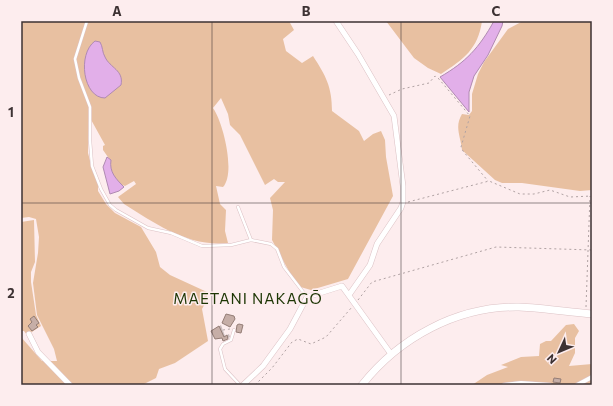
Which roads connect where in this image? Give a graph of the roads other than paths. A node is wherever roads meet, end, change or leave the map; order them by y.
1 (87, 21) edge
2 (336, 21) edge
3 (238, 208) dead end
4 (251, 240) junction
5 (349, 295) junction
6 (307, 297) junction
7 (589, 313) edge
8 (234, 330) road end
9 (29, 334) dead end
10 (391, 354) junction
11 (592, 377) edge
12 (70, 385) edge
13 (240, 385) edge
14 (243, 385) edge
15 (362, 385) edge
16 (504, 385) edge
17 (550, 385) edge
18 (578, 385) edge

1 - 4 lane
2 - 5 street
3 - 4 lane
4 - 6 lane
5 - 6 street
5 - 10 street
6 - 14 street
7 - 10 main road
8 - 13 lane
9 - 12 street
10 - 15 main road
11 - 18 street
16 - 17 street

